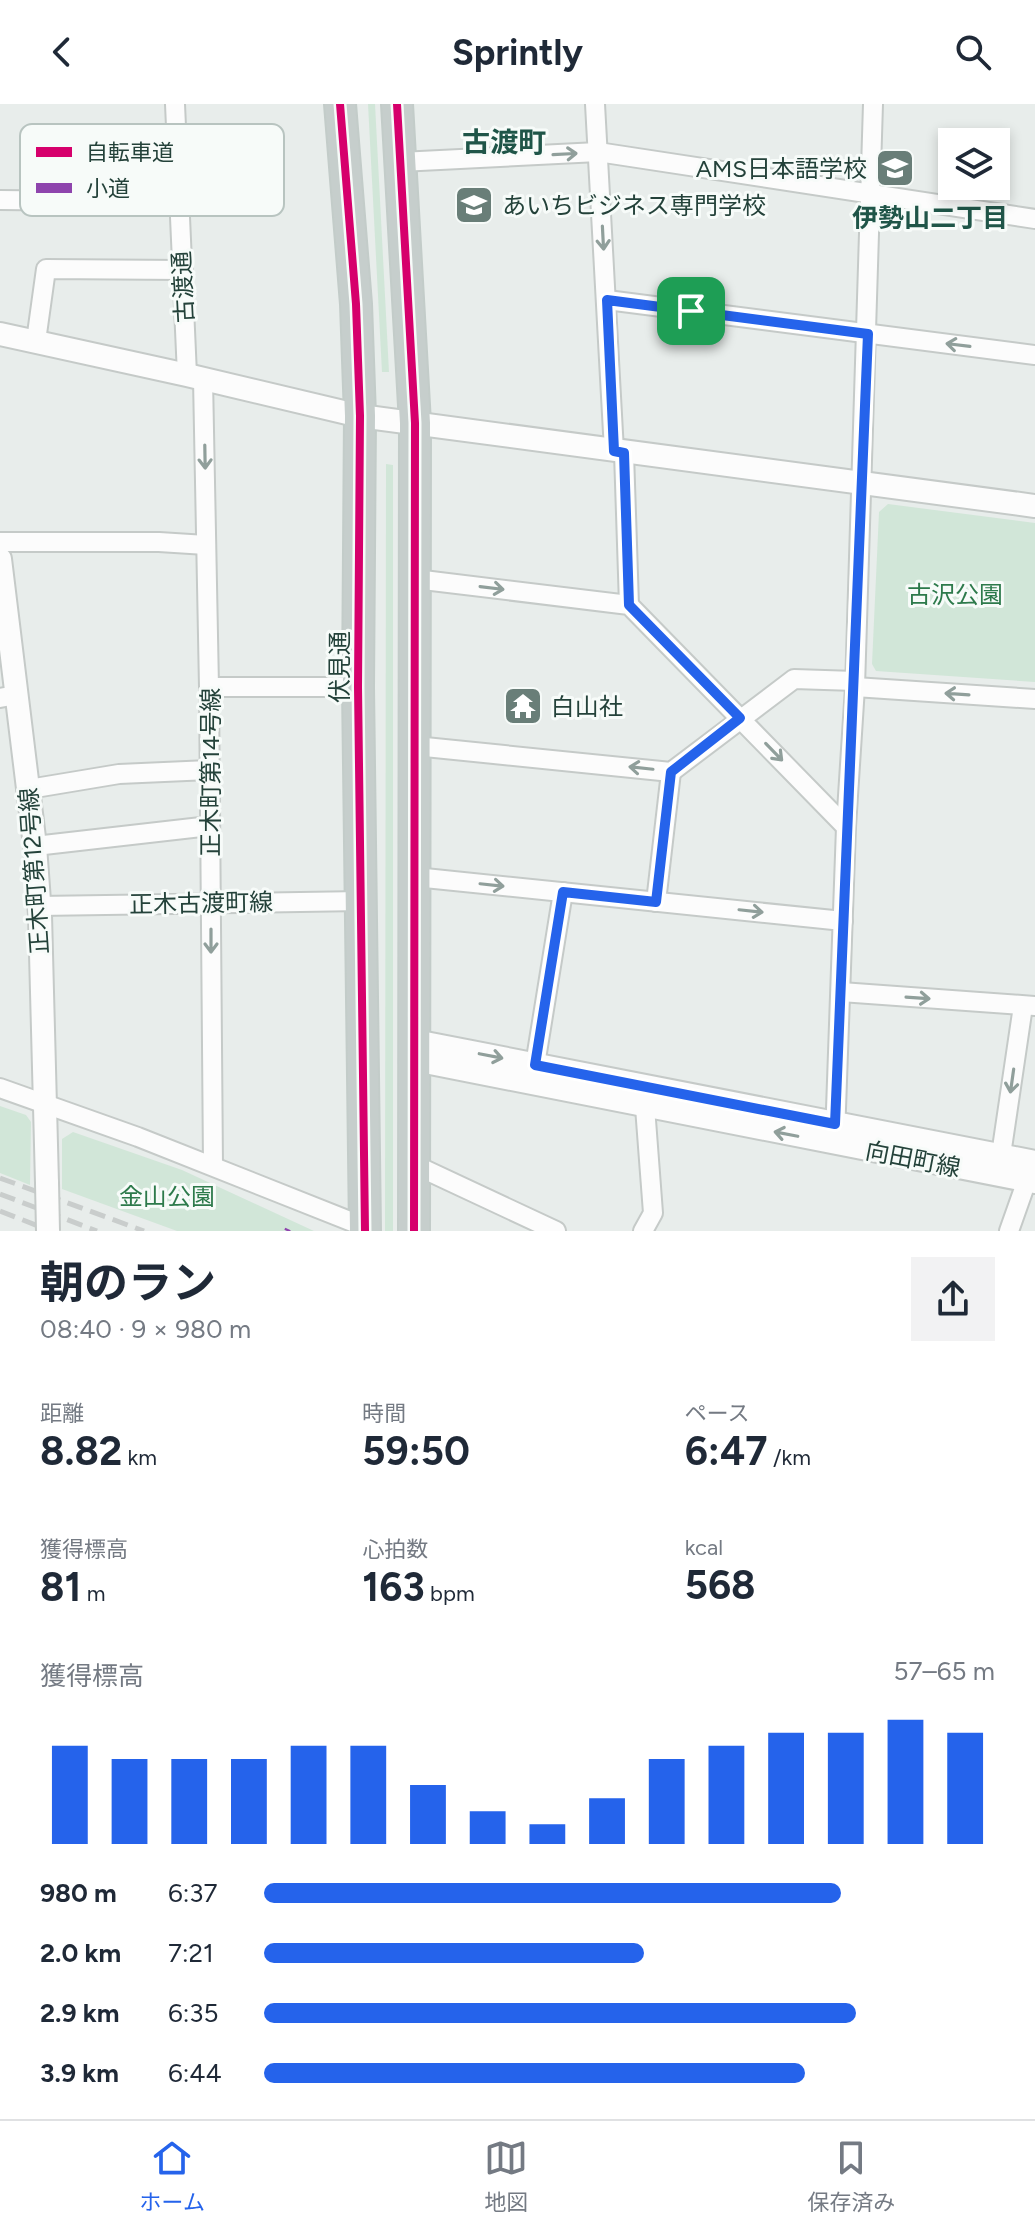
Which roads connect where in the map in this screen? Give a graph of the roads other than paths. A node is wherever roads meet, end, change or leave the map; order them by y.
1 (175, 104) edge
2 (340, 104) edge
3 (397, 104) edge
4 (595, 104) edge
5 (873, 104) edge
6 (176, 124) edge
7 (598, 152) junction
8 (400, 162) junction
9 (869, 195) junction
10 (0, 200) edge
11 (20, 200) edge
12 (181, 216) edge
13 (1035, 219) edge
14 (183, 270) junction
15 (607, 300) junction
16 (0, 334) edge
17 (868, 334) junction
18 (36, 341) junction
19 (1035, 355) edge
20 (195, 377) junction
21 (360, 416) junction
22 (415, 423) junction
23 (619, 452) junction
24 (861, 484) junction
25 (1035, 506) edge
26 (0, 542) edge
27 (206, 545) junction
28 (0, 559) edge
29 (415, 579) junction
30 (629, 605) junction
31 (855, 684) junction
32 (209, 687) junction
33 (358, 687) junction
34 (8, 696) edge
35 (1035, 699) edge
36 (740, 718) junction
37 (415, 746) junction
38 (209, 770) junction
39 (671, 772) junction
40 (29, 789) junction
41 (210, 826) junction
42 (846, 827) junction
43 (35, 846) junction
44 (415, 877) junction
45 (563, 892) junction
46 (362, 901) junction
47 (211, 902) junction
48 (656, 902) junction
49 (39, 906) junction
50 (843, 921) junction
51 (841, 992) junction
52 (1029, 1006) edge
53 (415, 1050) junction
54 (535, 1065) junction
55 (0, 1088) edge
56 (46, 1103) junction
57 (645, 1107) junction
58 (835, 1134) junction
59 (1001, 1155) junction
60 (213, 1165) junction
61 (415, 1165) junction
62 (1032, 1175) edge
63 (365, 1229) edge
64 (48, 1231) edge
65 (414, 1231) edge
66 (556, 1231) edge
67 (643, 1231) edge
68 (1009, 1231) edge

1 - 6 street, 古渡通
2 - 21 highway, 伏見通
3 - 8 highway
4 - 7 street
5 - 9 street
8 -> 7 street
7 - 9 street
7 -> 15 street
8 - 22 highway
9 - 13 street
9 - 17 street
10 - 11 street
12 - 14 street, 古渡通
14 - 18 street
14 - 20 street, 古渡通
15 - 17 street
15 - 23 street
16 - 18 street
19 -> 17 street
17 - 24 street
18 - 20 street
20 - 21 street
20 -> 27 street, 正木町第14号線
21 - 22 street
21 - 33 highway, 伏見通
22 - 23 street
22 - 29 highway
23 - 24 street
23 - 30 street
24 - 25 street
24 - 31 street
26 - 27 street
27 - 32 street, 正木町第14号線
28 - 34 street, 正木町第12号線
29 -> 30 street
29 - 37 highway
30 - 36 street
35 -> 31 street
31 - 36 street
31 - 42 street
32 - 33 street
32 - 38 street, 正木町第14号線
33 - 46 highway, 伏見通
34 - 40 street, 正木町第12号線
36 - 39 street
36 -> 42 street
39 -> 37 street
37 - 44 highway
38 - 40 street
38 - 41 street, 正木町第14号線
39 - 48 street
40 - 43 street, 正木町第12号線
41 - 43 street
41 - 47 street, 正木町第14号線
42 - 50 street
43 - 49 street, 正木町第12号線
44 -> 45 street
44 - 53 highway
45 - 48 street
45 - 54 street
46 - 47 street, 正木古渡町線
46 - 63 highway, 伏見通
47 - 49 street, 正木古渡町線
47 -> 60 street, 正木町第14号線
48 -> 50 street
49 - 56 street, 正木町第12号線
50 - 51 street
51 -> 52 street
51 - 58 street
52 -> 59 street
53 -> 54 street, 向田町線
53 - 57 street, 向田町線
53 - 61 highway
54 - 58 street, 向田町線
55 - 56 street
56 - 60 street
56 - 64 street, 正木町第12号線, bridge
58 -> 57 street, 向田町線
57 - 67 street
58 - 59 street, 向田町線
58 - 62 street, 向田町線
59 - 62 street, 向田町線
60 - 63 street
61 - 65 highway
61 - 66 street
62 - 68 street

